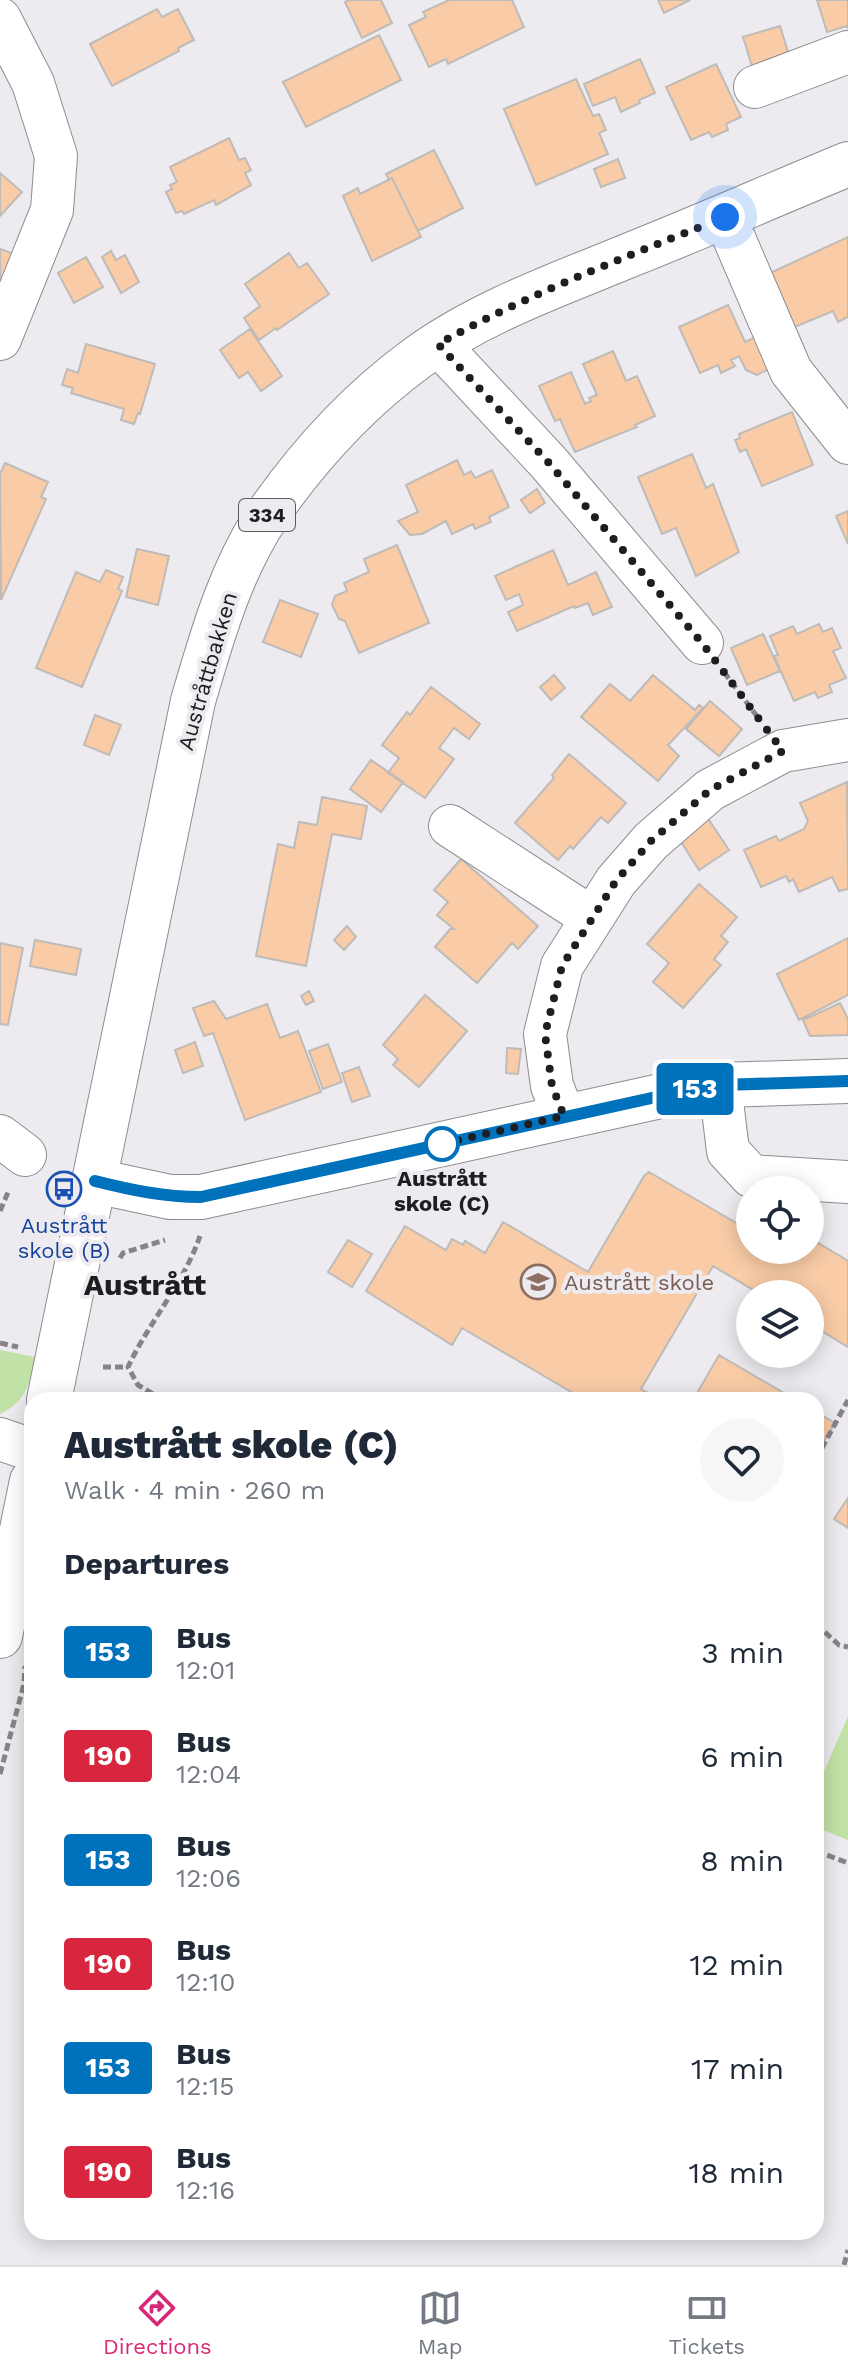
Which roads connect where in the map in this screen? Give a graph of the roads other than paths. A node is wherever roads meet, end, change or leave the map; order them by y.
1 (0, 19) edge
2 (848, 52) edge
3 (755, 87) dead end
4 (848, 164) edge
5 (725, 217) junction
6 (0, 339) edge
7 (438, 344) junction
8 (848, 443) edge
9 (702, 643) road end
10 (848, 740) edge
11 (450, 826) dead end
12 (592, 918) junction
13 (848, 1081) edge
14 (720, 1085) junction
15 (564, 1116) junction
16 (95, 1181) junction
17 (848, 1182) edge
18 (51, 1392) edge
19 (0, 1439) edge
20 (24, 1447) edge
21 (24, 1552) edge
22 (13, 1650) edge

1 - 6 street
2 - 3 street
4 - 5 main road, Austråttbakken / 334
5 - 7 main road, Austråttbakken / 334
5 - 8 street
7 - 9 street
7 - 16 main road, Austråttbakken / 334
10 - 12 street
11 - 12 street
12 - 15 street
13 - 14 main road
14 - 15 main road
14 - 17 street
15 - 16 main road
16 - 18 main road, 334
19 - 20 street
21 - 22 main road

